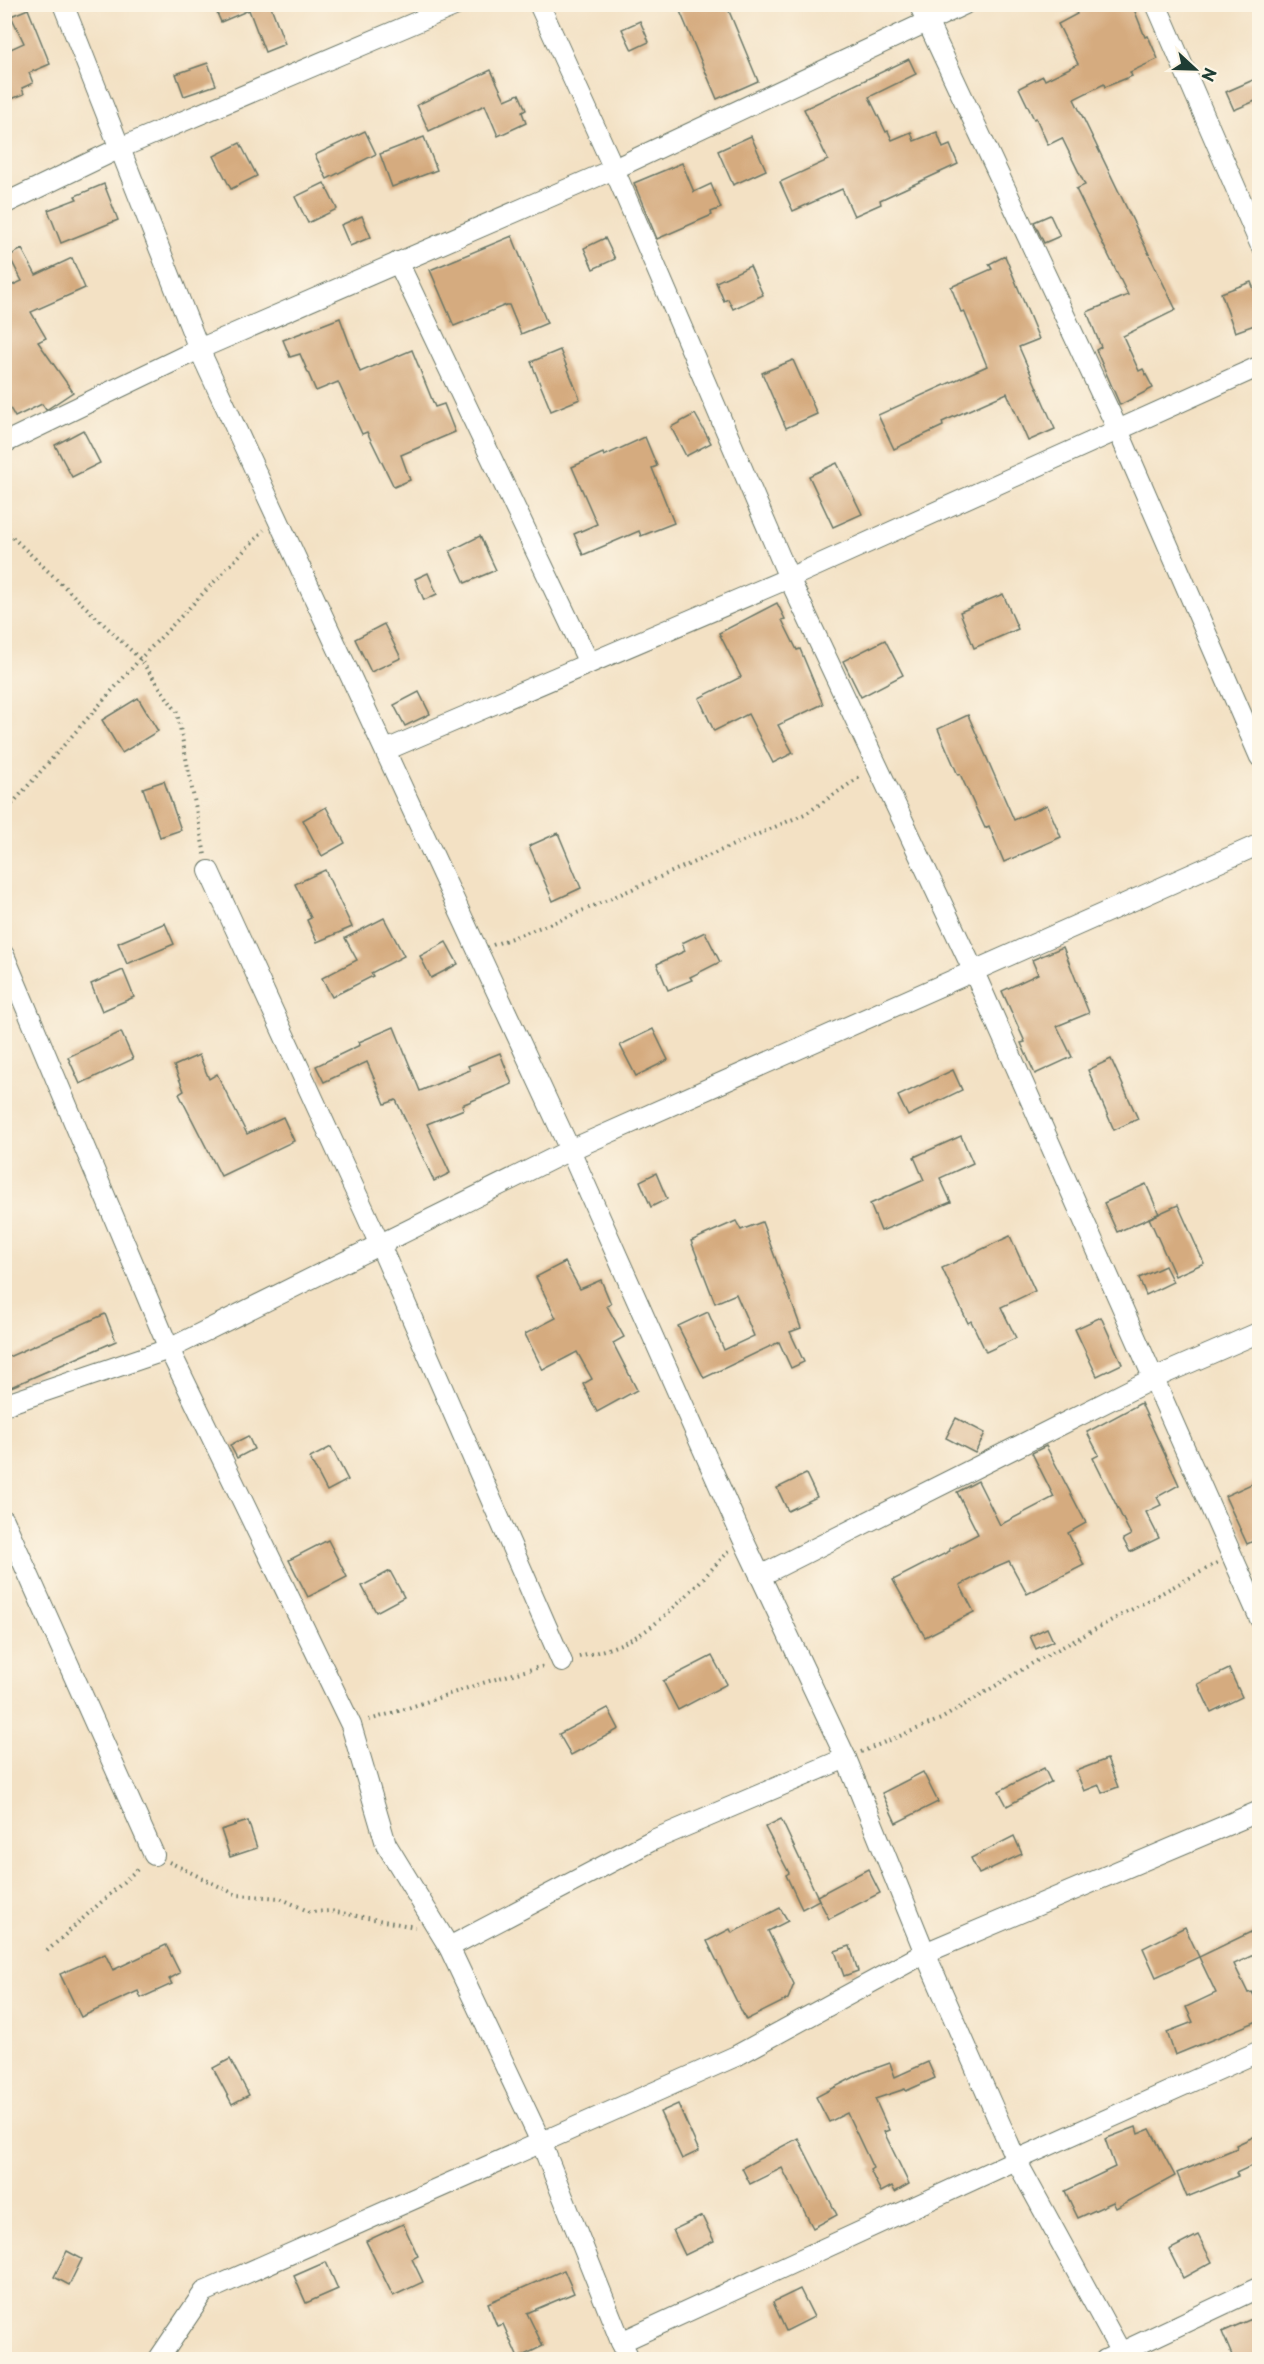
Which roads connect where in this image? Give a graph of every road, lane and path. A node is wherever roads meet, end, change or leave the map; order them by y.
1 (63, 4) edge
2 (459, 4) edge
3 (539, 4) edge
4 (965, 4) edge
5 (1156, 4) edge
6 (923, 13) edge
7 (120, 148) junction
8 (614, 168) junction
9 (4, 204) edge
10 (1260, 244) edge
11 (398, 262) junction
12 (199, 349) junction
13 (1260, 366) edge
14 (1118, 430) junction
15 (4, 443) edge
16 (277, 516) junction
17 (4, 529) edge
18 (789, 578) junction
19 (140, 659) junction
20 (589, 663) junction
21 (386, 750) junction
22 (1260, 757) edge
23 (877, 765) junction
24 (4, 813) edge
25 (1260, 844) edge
26 (209, 871) joint
27 (478, 951) junction
28 (4, 955) edge
29 (974, 972) junction
30 (570, 1150) junction
31 (380, 1245) junction
32 (1260, 1332) edge
33 (169, 1349) junction
34 (1152, 1379) junction
35 (4, 1405) edge
36 (4, 1520) edge
37 (1231, 1555) junction
38 (760, 1576) junction
39 (1260, 1619) edge
40 (562, 1662) dead end
41 (846, 1758) junction
42 (1260, 1811) edge
43 (154, 1855) junction
44 (417, 1927) dead end
45 (449, 1947) junction
46 (47, 1951) dead end
47 (925, 1953) junction
48 (1260, 2051) edge
49 (541, 2142) junction
50 (1016, 2160) junction
51 (1260, 2287) edge
52 (621, 2342) junction
53 (1117, 2357) edge
54 (158, 2360) edge
55 (630, 2360) edge

1 - 7 street
2 - 7 street
3 - 8 street
4 - 6 street
5 - 10 street
6 - 8 street
6 - 14 street
7 - 9 street
7 - 12 street
8 - 11 street
8 - 18 street
11 - 12 street
11 - 20 street
12 - 15 street
12 - 16 street
13 - 14 street
14 - 18 street
14 - 22 street
16 - 19 path
16 - 21 street
17 - 19 path
18 - 20 street
18 - 23 street
19 - 24 path
19 - 26 path
20 - 21 street
21 - 27 street
23 - 27 path
23 - 29 street
25 - 29 street
26 - 31 street
27 - 30 street
28 - 33 street
29 - 30 street
29 - 34 street
30 - 31 street
30 - 38 street
31 - 33 street
31 - 40 street
32 - 34 street
33 - 35 street
33 - 45 street
34 - 37 street
34 - 38 street
36 - 43 street
37 - 39 street
37 - 41 path
38 - 41 street
41 - 45 street
41 - 47 street
42 - 47 street
43 - 44 path
43 - 46 path
45 - 49 street
47 - 49 street
47 - 50 street
48 - 50 street
49 - 52 street
49 - 54 street
50 - 52 street
50 - 53 street
51 - 53 street
52 - 55 street

